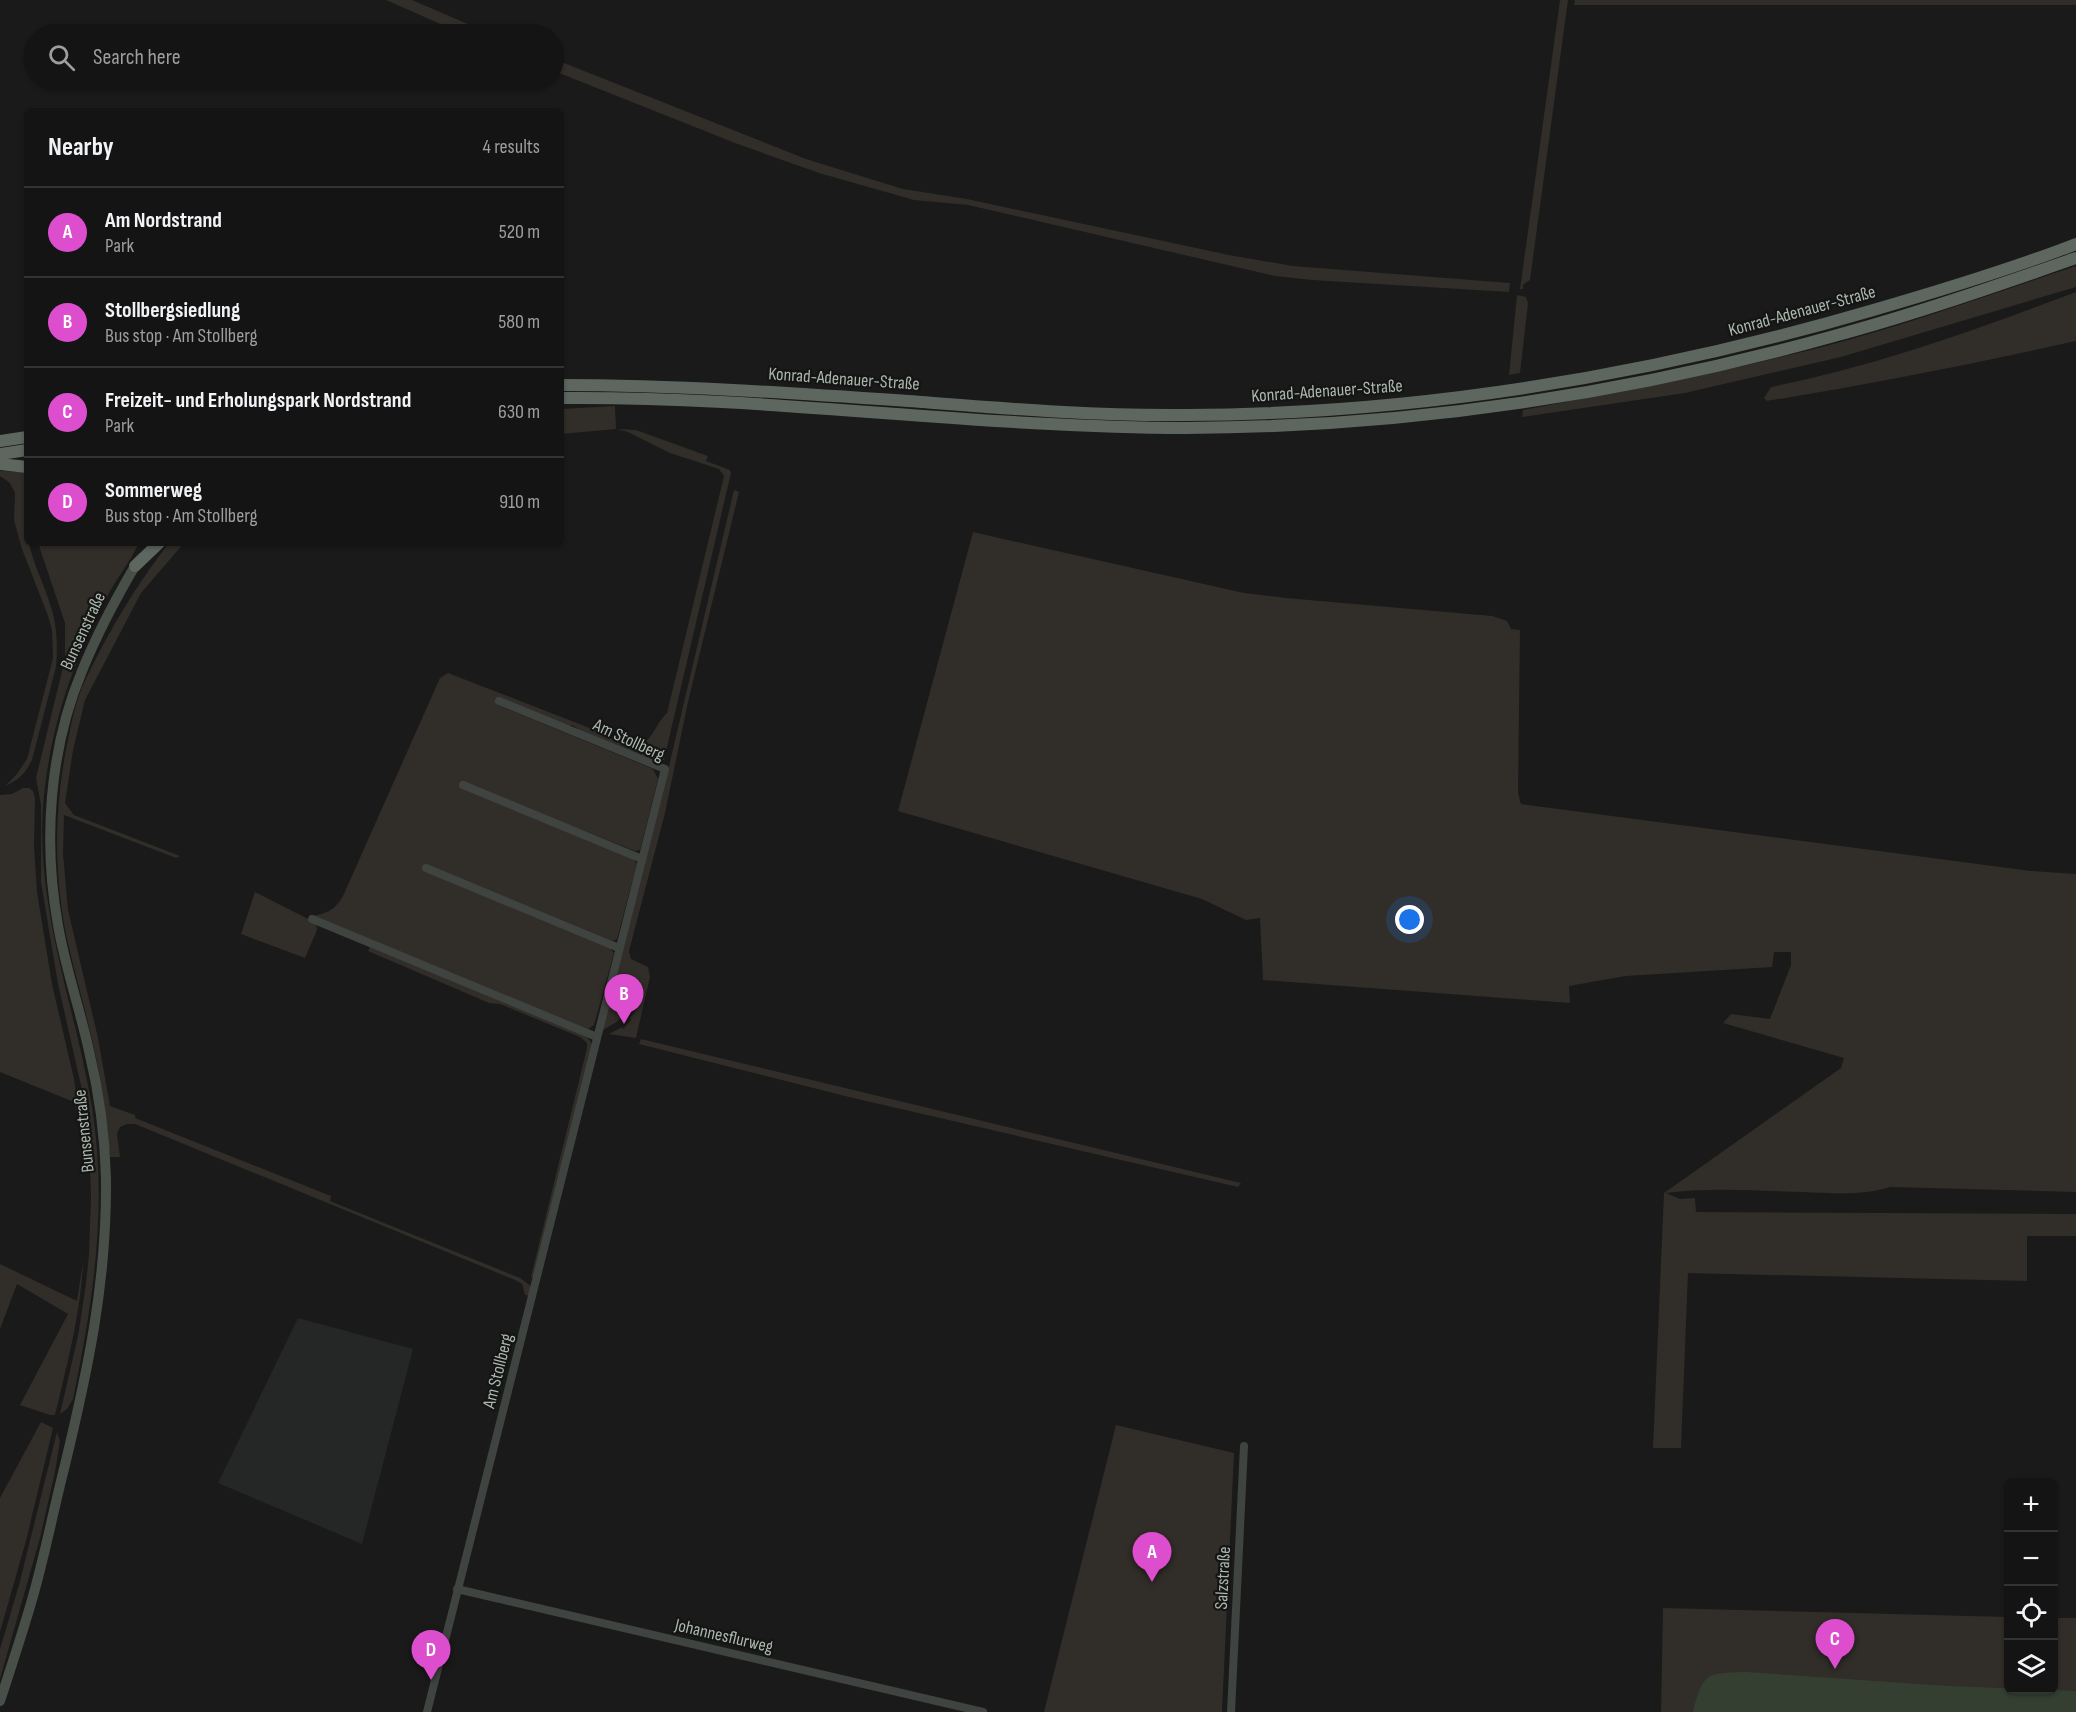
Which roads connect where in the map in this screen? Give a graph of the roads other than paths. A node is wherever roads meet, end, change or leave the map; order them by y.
1 (2076, 244) edge
2 (2076, 258) edge
3 (564, 385) edge
4 (564, 398) edge
5 (24, 437) edge
6 (0, 441) edge
7 (24, 450) edge
8 (0, 454) edge
9 (0, 464) edge
10 (24, 467) edge
11 (145, 546) edge
12 (156, 546) edge
13 (135, 566) junction
14 (499, 701) dead end
15 (463, 786) dead end
16 (642, 859) junction
17 (426, 868) dead end
18 (312, 919) dead end
19 (619, 948) junction
20 (597, 1037) junction
21 (1244, 1446) dead end
22 (458, 1589) junction
23 (0, 1701) edge
24 (427, 1712) edge
25 (983, 1712) edge
26 (1231, 1712) edge

1 - 3 highway, Konrad-Adenauer-Straße
2 - 4 highway, Konrad-Adenauer-Straße
5 - 6 highway
7 - 8 highway
9 - 10 highway
11 - 13 highway
12 - 13 highway
13 - 23 main road, Bunsenstraße
14 - 16 street, Am Stollberg
15 - 16 street
16 - 19 street, Am Stollberg
17 - 19 street
18 - 20 street
19 - 20 street, Am Stollberg
20 - 22 street, Am Stollberg
21 - 26 street, Salzstraße
22 - 24 street, Am Stollberg
22 - 25 street, Johannesflurweg

